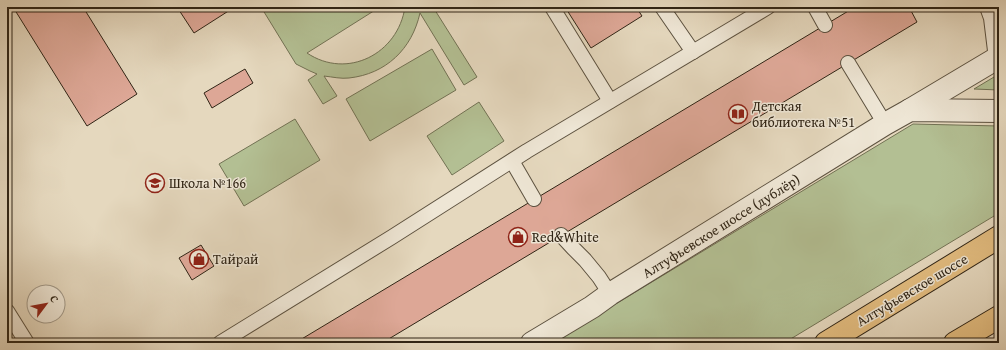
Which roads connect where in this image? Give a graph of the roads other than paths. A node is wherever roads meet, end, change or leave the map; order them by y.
1 (552, 7) edge
2 (662, 7) edge
3 (768, 7) edge
4 (815, 7) edge
5 (987, 7) edge
6 (825, 25) dead end
7 (693, 52) junction
8 (997, 58) edge
9 (848, 63) dead end
10 (610, 101) junction
11 (910, 110) junction
12 (999, 111) edge
13 (885, 124) junction
14 (512, 161) junction
15 (534, 199) dead end
16 (561, 235) dead end
17 (999, 237) edge
18 (610, 294) junction
19 (7, 311) edge
20 (999, 317) edge
21 (27, 343) edge
22 (220, 343) edge
23 (532, 343) edge
24 (826, 343) edge
25 (955, 343) edge

1 - 10 lane
2 - 7 lane
3 - 7 lane
4 - 6 lane
5 - 8 lane
7 - 10 lane
8 - 11 street, Алтуфьевское шоссе (дублёр)
9 - 13 lane
10 - 14 lane
11 - 12 street, Алтуфьевское шоссе (дублёр)
11 - 13 street, Алтуфьевское шоссе (дублёр)
13 - 18 street, Алтуфьевское шоссе (дублёр)
14 - 15 lane
14 - 22 lane
16 - 18 lane
17 - 24 main road, Алтуфьевское шоссе
18 - 23 street, Алтуфьевское шоссе (дублёр)
19 - 21 lane
20 - 25 main road

